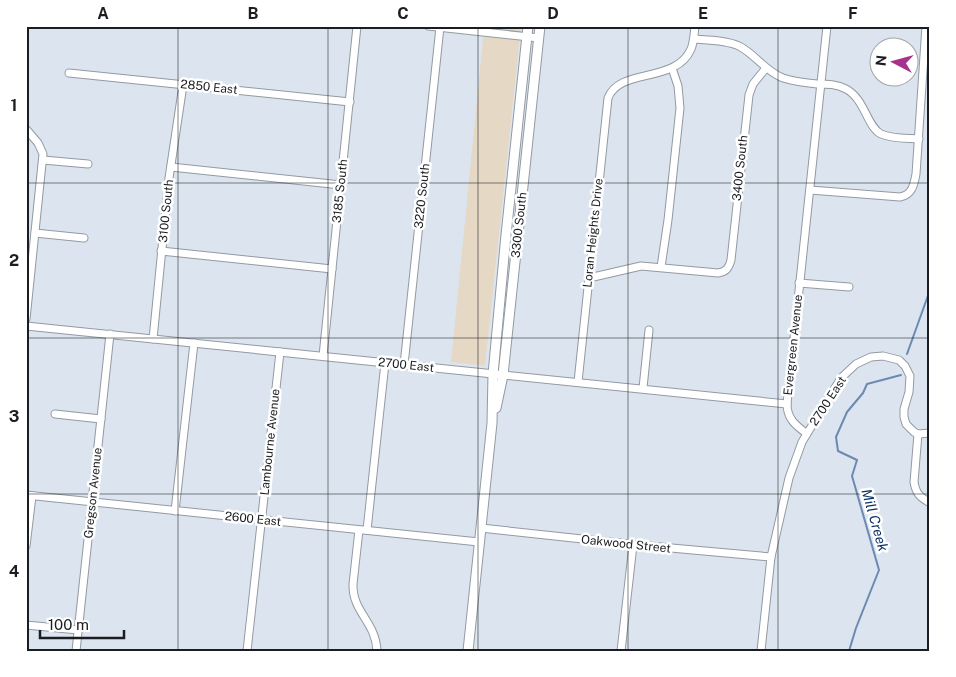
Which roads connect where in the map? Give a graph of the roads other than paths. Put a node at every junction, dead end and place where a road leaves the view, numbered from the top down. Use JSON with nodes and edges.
{"nodes":[{"id":1,"x":357,"y":26,"type":"edge"},
{"id":2,"x":428,"y":26,"type":"edge"},
{"id":3,"x":528,"y":26,"type":"edge"},
{"id":4,"x":540,"y":26,"type":"edge"},
{"id":5,"x":695,"y":26,"type":"edge"},
{"id":6,"x":827,"y":26,"type":"edge"},
{"id":7,"x":926,"y":26,"type":"edge"},
{"id":8,"x":440,"y":27,"type":"edge"},
{"id":9,"x":527,"y":36,"type":"junction"},
{"id":10,"x":539,"y":38,"type":"junction"},
{"id":11,"x":694,"y":39,"type":"junction"},
{"id":12,"x":672,"y":68,"type":"junction"},
{"id":13,"x":766,"y":68,"type":"junction"},
{"id":14,"x":69,"y":73,"type":"dead end"},
{"id":15,"x":821,"y":84,"type":"junction"},
{"id":16,"x":183,"y":85,"type":"junction"},
{"id":17,"x":350,"y":102,"type":"junction"},
{"id":18,"x":26,"y":130,"type":"edge"},
{"id":19,"x":919,"y":139,"type":"junction"},
{"id":20,"x":43,"y":160,"type":"junction"},
{"id":21,"x":88,"y":164,"type":"dead end"},
{"id":22,"x":171,"y":167,"type":"junction"},
{"id":23,"x":341,"y":185,"type":"junction"},
{"id":24,"x":810,"y":190,"type":"junction"},
{"id":25,"x":35,"y":233,"type":"junction"},
{"id":26,"x":84,"y":238,"type":"dead end"},
{"id":27,"x":162,"y":251,"type":"junction"},
{"id":28,"x":661,"y":267,"type":"junction"},
{"id":29,"x":332,"y":269,"type":"junction"},
{"id":30,"x":589,"y":278,"type":"junction"},
{"id":31,"x":799,"y":283,"type":"junction"},
{"id":32,"x":849,"y":288,"type":"dead end"},
{"id":33,"x":26,"y":319,"type":"edge"},
{"id":34,"x":26,"y":326,"type":"edge"},
{"id":35,"x":650,"y":330,"type":"dead end"},
{"id":36,"x":110,"y":334,"type":"junction"},
{"id":37,"x":153,"y":339,"type":"junction"},
{"id":38,"x":194,"y":343,"type":"junction"},
{"id":39,"x":280,"y":352,"type":"junction"},
{"id":40,"x":323,"y":356,"type":"junction"},
{"id":41,"x":385,"y":363,"type":"junction"},
{"id":42,"x":404,"y":364,"type":"junction"},
{"id":43,"x":493,"y":374,"type":"junction"},
{"id":44,"x":503,"y":375,"type":"junction"},
{"id":45,"x":578,"y":382,"type":"junction"},
{"id":46,"x":643,"y":388,"type":"junction"},
{"id":47,"x":787,"y":404,"type":"junction"},
{"id":48,"x":54,"y":414,"type":"dead end"},
{"id":49,"x":101,"y":419,"type":"junction"},
{"id":50,"x":492,"y":423,"type":"junction"},
{"id":51,"x":930,"y":433,"type":"edge"},
{"id":52,"x":806,"y":434,"type":"junction"},
{"id":53,"x":918,"y":434,"type":"junction"},
{"id":54,"x":29,"y":496,"type":"edge"},
{"id":55,"x":92,"y":502,"type":"junction"},
{"id":56,"x":930,"y":503,"type":"edge"},
{"id":57,"x":176,"y":511,"type":"junction"},
{"id":58,"x":262,"y":520,"type":"junction"},
{"id":59,"x":481,"y":528,"type":"junction"},
{"id":60,"x":363,"y":530,"type":"junction"},
{"id":61,"x":479,"y":542,"type":"junction"},
{"id":62,"x":633,"y":544,"type":"junction"},
{"id":63,"x":26,"y":546,"type":"edge"},
{"id":64,"x":771,"y":557,"type":"junction"},
{"id":65,"x":26,"y":625,"type":"edge"},
{"id":66,"x":78,"y":630,"type":"junction"},
{"id":67,"x":76,"y":651,"type":"edge"},
{"id":68,"x":247,"y":651,"type":"edge"},
{"id":69,"x":377,"y":651,"type":"edge"},
{"id":70,"x":468,"y":651,"type":"edge"},
{"id":71,"x":622,"y":651,"type":"edge"},
{"id":72,"x":761,"y":651,"type":"edge"}],
"edges":[{"from":1,"to":17,"type":"street","name":"3185 South"},
{"from":2,"to":8,"type":"street"},
{"from":3,"to":9,"type":"main road","name":"3300 South"},
{"from":4,"to":10,"type":"main road","name":"3300 South"},
{"from":5,"to":11,"type":"street"},
{"from":6,"to":15,"type":"street","name":"Evergreen Avenue"},
{"from":7,"to":19,"type":"street"},
{"from":8,"to":9,"type":"street"},
{"from":8,"to":42,"type":"street","name":"3220 South"},
{"from":9,"to":10,"type":"street"},
{"from":9,"to":43,"type":"main road","name":"3300 South"},
{"from":10,"to":44,"type":"main road","name":"3300 South"},
{"from":11,"to":12,"type":"street"},
{"from":11,"to":13,"type":"street"},
{"from":12,"to":28,"type":"street"},
{"from":12,"to":30,"type":"street","name":"Loran Heights Drive"},
{"from":13,"to":15,"type":"street"},
{"from":13,"to":28,"type":"street","name":"3400 South"},
{"from":14,"to":16,"type":"street","name":"2850 East"},
{"from":15,"to":19,"type":"street"},
{"from":15,"to":24,"type":"street","name":"Evergreen Avenue"},
{"from":16,"to":17,"type":"street","name":"2850 East"},
{"from":16,"to":22,"type":"street","name":"3100 South"},
{"from":17,"to":23,"type":"street","name":"3185 South"},
{"from":18,"to":20,"type":"street"},
{"from":19,"to":24,"type":"street"},
{"from":20,"to":21,"type":"street"},
{"from":20,"to":25,"type":"street"},
{"from":22,"to":23,"type":"street"},
{"from":22,"to":27,"type":"street","name":"3100 South"},
{"from":23,"to":29,"type":"street","name":"3185 South"},
{"from":24,"to":31,"type":"street","name":"Evergreen Avenue"},
{"from":25,"to":26,"type":"street"},
{"from":25,"to":33,"type":"street"},
{"from":27,"to":29,"type":"street"},
{"from":27,"to":37,"type":"street","name":"3100 South"},
{"from":28,"to":30,"type":"street"},
{"from":29,"to":40,"type":"street","name":"3185 South"},
{"from":30,"to":45,"type":"street","name":"Loran Heights Drive"},
{"from":31,"to":32,"type":"street"},
{"from":31,"to":47,"type":"street","name":"Evergreen Avenue"},
{"from":34,"to":36,"type":"street","name":"2700 East"},
{"from":35,"to":46,"type":"street"},
{"from":36,"to":37,"type":"street","name":"2700 East"},
{"from":36,"to":49,"type":"street","name":"Gregson Avenue"},
{"from":37,"to":38,"type":"street","name":"2700 East"},
{"from":38,"to":39,"type":"street","name":"2700 East"},
{"from":38,"to":57,"type":"street"},
{"from":39,"to":40,"type":"street","name":"2700 East"},
{"from":39,"to":58,"type":"street","name":"Lambourne Avenue"},
{"from":40,"to":41,"type":"street","name":"2700 East"},
{"from":41,"to":42,"type":"street","name":"2700 East"},
{"from":41,"to":60,"type":"street"},
{"from":42,"to":43,"type":"street","name":"2700 East"},
{"from":43,"to":44,"type":"street","name":"2700 East"},
{"from":43,"to":50,"type":"main road","name":"3300 South"},
{"from":44,"to":45,"type":"street","name":"2700 East"},
{"from":44,"to":50,"type":"main road","name":"3300 South"},
{"from":45,"to":46,"type":"street","name":"2700 East"},
{"from":46,"to":47,"type":"street","name":"2700 East"},
{"from":47,"to":52,"type":"street","name":"Evergreen Avenue"},
{"from":48,"to":49,"type":"street"},
{"from":49,"to":55,"type":"street","name":"Gregson Avenue"},
{"from":50,"to":59,"type":"main road","name":"3300 South"},
{"from":51,"to":53,"type":"street"},
{"from":52,"to":53,"type":"street","name":"2700 East"},
{"from":52,"to":64,"type":"street"},
{"from":53,"to":56,"type":"street"},
{"from":54,"to":55,"type":"street","name":"2600 East"},
{"from":54,"to":63,"type":"street"},
{"from":55,"to":57,"type":"street","name":"2600 East"},
{"from":55,"to":66,"type":"street","name":"Gregson Avenue"},
{"from":57,"to":58,"type":"street","name":"2600 East"},
{"from":58,"to":60,"type":"street","name":"2600 East"},
{"from":58,"to":68,"type":"street","name":"Lambourne Avenue"},
{"from":59,"to":61,"type":"main road","name":"3300 South"},
{"from":59,"to":62,"type":"street","name":"Oakwood Street"},
{"from":60,"to":61,"type":"street","name":"2600 East"},
{"from":60,"to":69,"type":"street"},
{"from":61,"to":70,"type":"main road","name":"3300 South"},
{"from":62,"to":64,"type":"street","name":"Oakwood Street"},
{"from":62,"to":71,"type":"street"},
{"from":64,"to":72,"type":"street"},
{"from":65,"to":66,"type":"street"},
{"from":66,"to":67,"type":"street","name":"Gregson Avenue"}]}
